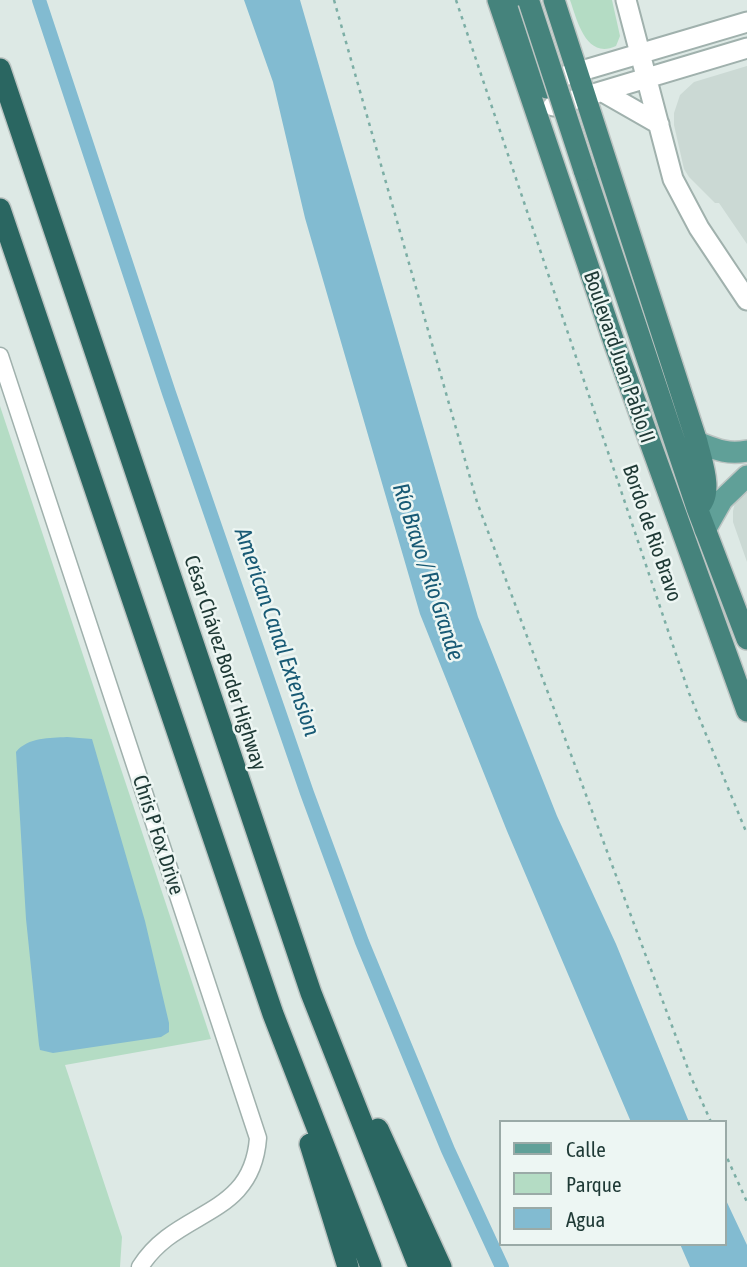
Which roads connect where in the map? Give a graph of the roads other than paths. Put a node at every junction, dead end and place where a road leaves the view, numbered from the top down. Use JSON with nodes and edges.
{"nodes":[{"id":1,"x":498,"y":0,"type":"edge"},
{"id":2,"x":515,"y":0,"type":"edge"},
{"id":3,"x":528,"y":0,"type":"edge"},
{"id":4,"x":554,"y":0,"type":"edge"},
{"id":5,"x":626,"y":0,"type":"edge"},
{"id":6,"x":747,"y":22,"type":"edge"},
{"id":7,"x":563,"y":24,"type":"junction"},
{"id":8,"x":528,"y":35,"type":"junction"},
{"id":9,"x":747,"y":48,"type":"edge"},
{"id":10,"x":639,"y":54,"type":"junction"},
{"id":11,"x":0,"y":69,"type":"edge"},
{"id":12,"x":578,"y":71,"type":"junction"},
{"id":13,"x":646,"y":79,"type":"junction"},
{"id":14,"x":544,"y":82,"type":"junction"},
{"id":15,"x":595,"y":95,"type":"junction"},
{"id":16,"x":553,"y":106,"type":"junction"},
{"id":17,"x":659,"y":124,"type":"junction"},
{"id":18,"x":603,"y":149,"type":"junction"},
{"id":19,"x":570,"y":159,"type":"junction"},
{"id":20,"x":0,"y":209,"type":"edge"},
{"id":21,"x":747,"y":299,"type":"edge"},
{"id":22,"x":615,"y":345,"type":"junction"},
{"id":23,"x":0,"y":356,"type":"edge"},
{"id":24,"x":697,"y":442,"type":"junction"},
{"id":25,"x":747,"y":451,"type":"edge"},
{"id":26,"x":747,"y":476,"type":"edge"},
{"id":27,"x":697,"y":508,"type":"junction"},
{"id":28,"x":705,"y":530,"type":"junction"},
{"id":29,"x":747,"y":639,"type":"edge"},
{"id":30,"x":747,"y":711,"type":"edge"},
{"id":31,"x":311,"y":993,"type":"junction"},
{"id":32,"x":273,"y":1014,"type":"junction"},
{"id":33,"x":140,"y":1267,"type":"edge"},
{"id":34,"x":348,"y":1267,"type":"edge"},
{"id":35,"x":371,"y":1267,"type":"edge"},
{"id":36,"x":419,"y":1267,"type":"edge"},
{"id":37,"x":441,"y":1267,"type":"edge"}],
"edges":[{"from":1,"to":22,"type":"highway","name":"Boulevard Juan Pablo II"},
{"from":2,"to":8,"type":"highway"},
{"from":3,"to":27,"type":"highway","name":"Boulevard Juan Pablo II","bridge":true},
{"from":4,"to":7,"type":"highway"},
{"from":5,"to":10,"type":"street"},
{"from":6,"to":10,"type":"street"},
{"from":7,"to":8,"type":"highway"},
{"from":7,"to":12,"type":"highway"},
{"from":8,"to":14,"type":"highway"},
{"from":9,"to":13,"type":"street"},
{"from":10,"to":12,"type":"street"},
{"from":10,"to":13,"type":"street"},
{"from":11,"to":31,"type":"highway","name":"César Chávez Border Highway"},
{"from":12,"to":14,"type":"street"},
{"from":12,"to":15,"type":"highway"},
{"from":13,"to":15,"type":"street"},
{"from":13,"to":17,"type":"street"},
{"from":14,"to":16,"type":"highway"},
{"from":15,"to":16,"type":"street"},
{"from":15,"to":17,"type":"street"},
{"from":15,"to":18,"type":"highway"},
{"from":16,"to":19,"type":"highway"},
{"from":17,"to":21,"type":"street"},
{"from":18,"to":19,"type":"highway"},
{"from":18,"to":24,"type":"highway"},
{"from":19,"to":22,"type":"highway"},
{"from":20,"to":32,"type":"highway"},
{"from":22,"to":30,"type":"highway","name":"Boulevard Juan Pablo II"},
{"from":23,"to":33,"type":"street","name":"Chris P Fox Drive"},
{"from":24,"to":25,"type":"main road"},
{"from":24,"to":27,"type":"highway"},
{"from":26,"to":28,"type":"main road"},
{"from":27,"to":28,"type":"highway","name":"Boulevard Juan Pablo II"},
{"from":28,"to":29,"type":"highway","name":"Boulevard Juan Pablo II"},
{"from":31,"to":36,"type":"highway","name":"César Chávez Border Highway"},
{"from":31,"to":37,"type":"highway"},
{"from":32,"to":34,"type":"highway"},
{"from":32,"to":35,"type":"highway"}]}
